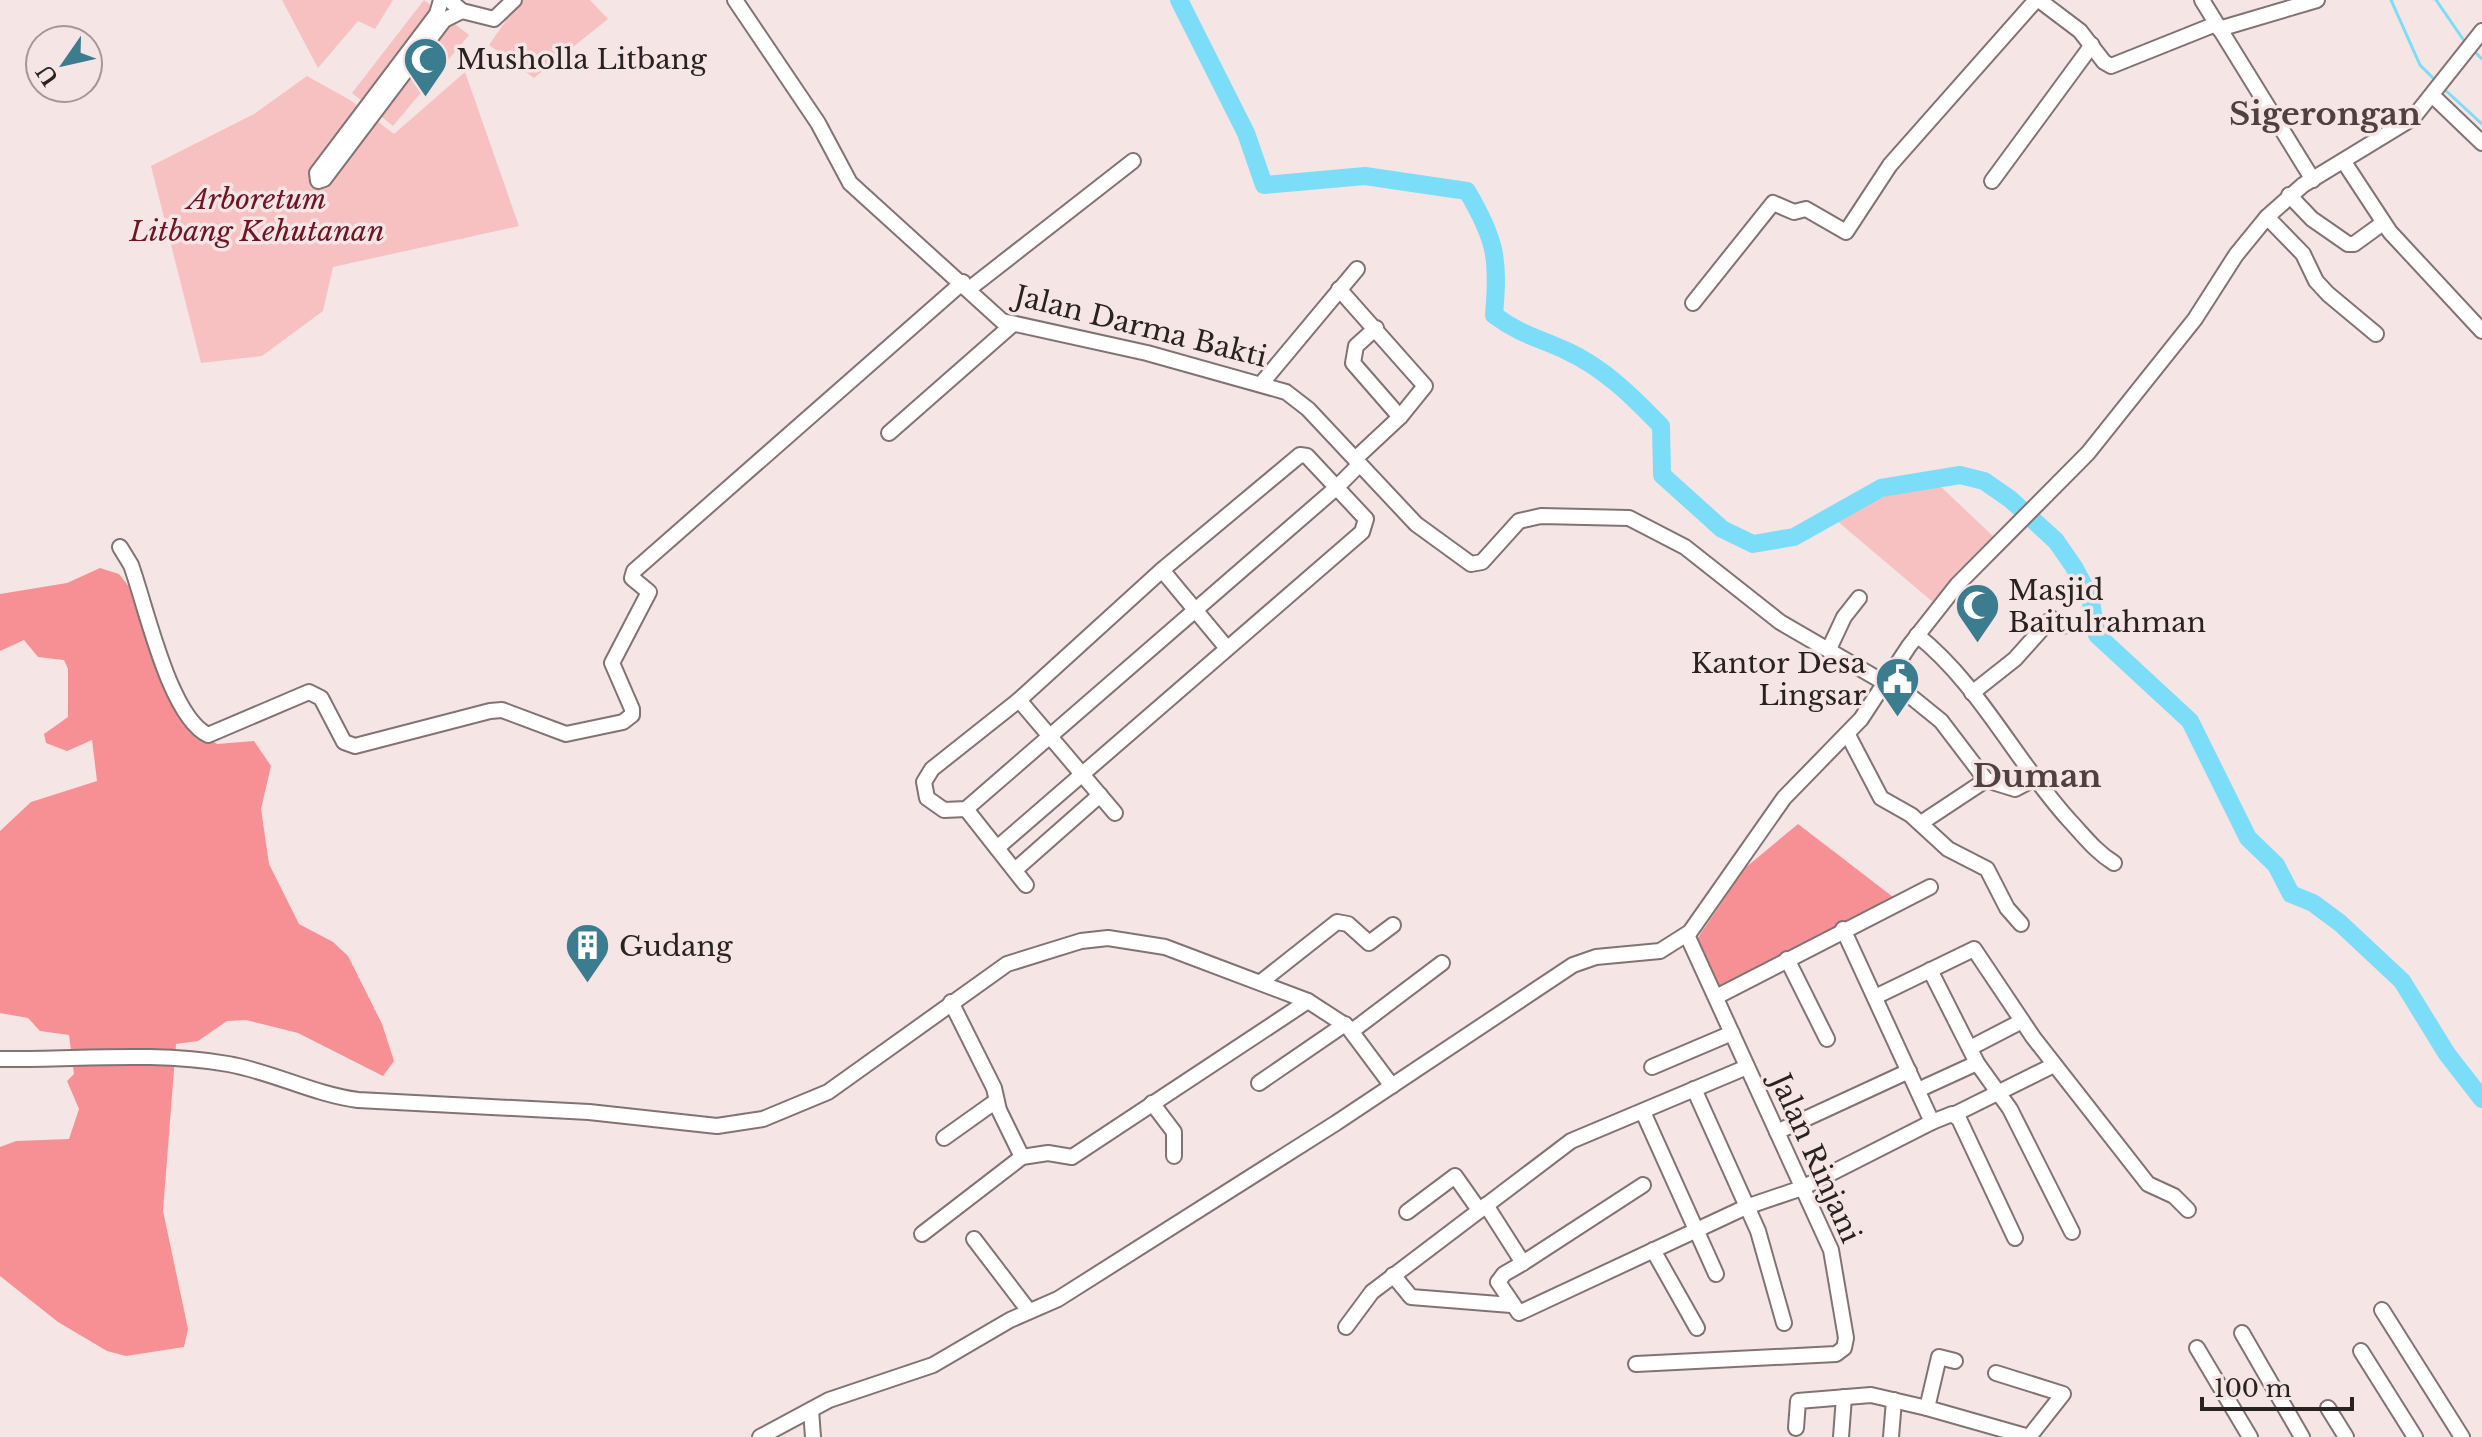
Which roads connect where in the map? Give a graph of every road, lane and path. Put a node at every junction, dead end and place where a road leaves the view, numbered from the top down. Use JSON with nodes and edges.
{"nodes":[{"id":1,"x":449,"y":0,"type":"edge"},
{"id":2,"x":514,"y":0,"type":"edge"},
{"id":3,"x":735,"y":0,"type":"edge"},
{"id":4,"x":2038,"y":0,"type":"edge"},
{"id":5,"x":2202,"y":0,"type":"edge"},
{"id":6,"x":2317,"y":0,"type":"edge"},
{"id":7,"x":441,"y":11,"type":"edge"},
{"id":8,"x":462,"y":11,"type":"junction"},
{"id":9,"x":2218,"y":27,"type":"junction"},
{"id":10,"x":2482,"y":31,"type":"edge"},
{"id":11,"x":2092,"y":45,"type":"junction"},
{"id":12,"x":2437,"y":88,"type":"junction"},
{"id":13,"x":369,"y":112,"type":"junction"},
{"id":14,"x":2482,"y":143,"type":"edge"},
{"id":15,"x":1133,"y":161,"type":"dead end"},
{"id":16,"x":2344,"y":162,"type":"junction"},
{"id":17,"x":2313,"y":180,"type":"junction"},
{"id":18,"x":1992,"y":181,"type":"dead end"},
{"id":19,"x":2289,"y":195,"type":"junction"},
{"id":20,"x":2267,"y":217,"type":"junction"},
{"id":21,"x":2383,"y":223,"type":"junction"},
{"id":22,"x":1357,"y":269,"type":"dead end"},
{"id":23,"x":966,"y":286,"type":"junction"},
{"id":24,"x":1339,"y":289,"type":"junction"},
{"id":25,"x":1693,"y":303,"type":"dead end"},
{"id":26,"x":1012,"y":325,"type":"junction"},
{"id":27,"x":1376,"y":328,"type":"junction"},
{"id":28,"x":2482,"y":331,"type":"edge"},
{"id":29,"x":2376,"y":334,"type":"dead end"},
{"id":30,"x":1261,"y":384,"type":"junction"},
{"id":31,"x":1400,"y":417,"type":"junction"},
{"id":32,"x":889,"y":433,"type":"dead end"},
{"id":33,"x":1357,"y":462,"type":"junction"},
{"id":34,"x":1336,"y":488,"type":"junction"},
{"id":35,"x":120,"y":547,"type":"dead end"},
{"id":36,"x":1162,"y":570,"type":"junction"},
{"id":37,"x":1859,"y":598,"type":"dead end"},
{"id":38,"x":1194,"y":611,"type":"junction"},
{"id":39,"x":2063,"y":626,"type":"dead end"},
{"id":40,"x":1917,"y":635,"type":"junction"},
{"id":41,"x":1226,"y":647,"type":"junction"},
{"id":42,"x":1829,"y":649,"type":"junction"},
{"id":43,"x":1887,"y":681,"type":"junction"},
{"id":44,"x":1972,"y":693,"type":"junction"},
{"id":45,"x":1019,"y":700,"type":"junction"},
{"id":46,"x":1848,"y":735,"type":"junction"},
{"id":47,"x":1051,"y":737,"type":"junction"},
{"id":48,"x":1081,"y":774,"type":"junction"},
{"id":49,"x":2034,"y":779,"type":"junction"},
{"id":50,"x":1986,"y":780,"type":"junction"},
{"id":51,"x":1100,"y":795,"type":"junction"},
{"id":52,"x":966,"y":809,"type":"junction"},
{"id":53,"x":1115,"y":813,"type":"dead end"},
{"id":54,"x":1921,"y":823,"type":"junction"},
{"id":55,"x":997,"y":848,"type":"junction"},
{"id":56,"x":2114,"y":863,"type":"dead end"},
{"id":57,"x":1015,"y":870,"type":"junction"},
{"id":58,"x":1026,"y":885,"type":"dead end"},
{"id":59,"x":1930,"y":887,"type":"dead end"},
{"id":60,"x":2021,"y":924,"type":"dead end"},
{"id":61,"x":1393,"y":925,"type":"dead end"},
{"id":62,"x":1843,"y":929,"type":"junction"},
{"id":63,"x":1687,"y":935,"type":"junction"},
{"id":64,"x":1787,"y":959,"type":"junction"},
{"id":65,"x":1442,"y":963,"type":"dead end"},
{"id":66,"x":1930,"y":970,"type":"junction"},
{"id":67,"x":1261,"y":982,"type":"junction"},
{"id":68,"x":1716,"y":997,"type":"junction"},
{"id":69,"x":1875,"y":997,"type":"junction"},
{"id":70,"x":1308,"y":1001,"type":"junction"},
{"id":71,"x":951,"y":1002,"type":"junction"},
{"id":72,"x":2022,"y":1021,"type":"junction"},
{"id":73,"x":1348,"y":1027,"type":"junction"},
{"id":74,"x":1732,"y":1033,"type":"junction"},
{"id":75,"x":1827,"y":1039,"type":"dead end"},
{"id":76,"x":1970,"y":1048,"type":"junction"},
{"id":77,"x":0,"y":1059,"type":"edge"},
{"id":78,"x":1977,"y":1063,"type":"junction"},
{"id":79,"x":2054,"y":1065,"type":"junction"},
{"id":80,"x":1652,"y":1067,"type":"dead end"},
{"id":81,"x":1747,"y":1067,"type":"junction"},
{"id":82,"x":1909,"y":1071,"type":"junction"},
{"id":83,"x":1259,"y":1083,"type":"dead end"},
{"id":84,"x":1392,"y":1086,"type":"junction"},
{"id":85,"x":1694,"y":1089,"type":"junction"},
{"id":86,"x":1918,"y":1090,"type":"junction"},
{"id":87,"x":2001,"y":1093,"type":"junction"},
{"id":88,"x":996,"y":1101,"type":"junction"},
{"id":89,"x":1152,"y":1103,"type":"junction"},
{"id":90,"x":1643,"y":1112,"type":"junction"},
{"id":91,"x":1955,"y":1114,"type":"junction"},
{"id":92,"x":1932,"y":1122,"type":"junction"},
{"id":93,"x":1777,"y":1132,"type":"junction"},
{"id":94,"x":944,"y":1138,"type":"dead end"},
{"id":95,"x":1174,"y":1156,"type":"dead end"},
{"id":96,"x":1022,"y":1157,"type":"junction"},
{"id":97,"x":1643,"y":1185,"type":"dead end"},
{"id":98,"x":1802,"y":1188,"type":"junction"},
{"id":99,"x":1483,"y":1207,"type":"junction"},
{"id":100,"x":1746,"y":1207,"type":"junction"},
{"id":101,"x":2188,"y":1210,"type":"dead end"},
{"id":102,"x":1407,"y":1212,"type":"dead end"},
{"id":103,"x":1696,"y":1229,"type":"junction"},
{"id":104,"x":2072,"y":1232,"type":"dead end"},
{"id":105,"x":922,"y":1234,"type":"dead end"},
{"id":106,"x":2015,"y":1238,"type":"dead end"},
{"id":107,"x":974,"y":1239,"type":"dead end"},
{"id":108,"x":1653,"y":1250,"type":"junction"},
{"id":109,"x":1523,"y":1263,"type":"junction"},
{"id":110,"x":1716,"y":1274,"type":"dead end"},
{"id":111,"x":1393,"y":1275,"type":"junction"},
{"id":112,"x":1511,"y":1305,"type":"junction"},
{"id":113,"x":2382,"y":1310,"type":"dead end"},
{"id":114,"x":1029,"y":1311,"type":"junction"},
{"id":115,"x":1784,"y":1323,"type":"dead end"},
{"id":116,"x":1346,"y":1327,"type":"dead end"},
{"id":117,"x":1697,"y":1328,"type":"dead end"},
{"id":118,"x":2242,"y":1333,"type":"dead end"},
{"id":119,"x":2197,"y":1348,"type":"dead end"},
{"id":120,"x":2361,"y":1351,"type":"dead end"},
{"id":121,"x":1955,"y":1361,"type":"dead end"},
{"id":122,"x":1636,"y":1364,"type":"dead end"},
{"id":123,"x":1996,"y":1373,"type":"dead end"},
{"id":124,"x":1844,"y":1397,"type":"junction"},
{"id":125,"x":1894,"y":1400,"type":"junction"},
{"id":126,"x":1927,"y":1408,"type":"junction"},
{"id":127,"x":2328,"y":1408,"type":"dead end"},
{"id":128,"x":811,"y":1414,"type":"junction"},
{"id":129,"x":1796,"y":1428,"type":"dead end"},
{"id":130,"x":760,"y":1437,"type":"edge"},
{"id":131,"x":813,"y":1437,"type":"edge"},
{"id":132,"x":1841,"y":1437,"type":"edge"},
{"id":133,"x":1891,"y":1437,"type":"edge"},
{"id":134,"x":2250,"y":1437,"type":"edge"},
{"id":135,"x":2302,"y":1437,"type":"edge"},
{"id":136,"x":2346,"y":1437,"type":"edge"},
{"id":137,"x":2415,"y":1437,"type":"edge"},
{"id":138,"x":2462,"y":1437,"type":"edge"}],
"edges":[{"from":1,"to":8,"type":"street"},
{"from":2,"to":8,"type":"street"},
{"from":3,"to":23,"type":"street","name":"Jalan Darma Bakti"},
{"from":4,"to":11,"type":"street"},
{"from":4,"to":25,"type":"street"},
{"from":5,"to":9,"type":"street"},
{"from":6,"to":9,"type":"street"},
{"from":7,"to":8,"type":"street"},
{"from":7,"to":13,"type":"street"},
{"from":9,"to":11,"type":"street"},
{"from":9,"to":17,"type":"street"},
{"from":10,"to":12,"type":"street"},
{"from":11,"to":18,"type":"street"},
{"from":12,"to":14,"type":"street"},
{"from":12,"to":16,"type":"street"},
{"from":13,"to":13,"type":"street"},
{"from":15,"to":23,"type":"street"},
{"from":16,"to":17,"type":"street"},
{"from":16,"to":21,"type":"street"},
{"from":17,"to":19,"type":"street"},
{"from":19,"to":20,"type":"street"},
{"from":19,"to":21,"type":"street"},
{"from":20,"to":29,"type":"street"},
{"from":20,"to":40,"type":"street"},
{"from":21,"to":28,"type":"street"},
{"from":22,"to":24,"type":"street"},
{"from":23,"to":26,"type":"street","name":"Jalan Darma Bakti"},
{"from":23,"to":35,"type":"street"},
{"from":24,"to":27,"type":"street"},
{"from":24,"to":30,"type":"street"},
{"from":26,"to":30,"type":"street","name":"Jalan Darma Bakti"},
{"from":26,"to":32,"type":"street"},
{"from":27,"to":31,"type":"street"},
{"from":27,"to":31,"type":"street"},
{"from":30,"to":33,"type":"street","name":"Jalan Darma Bakti"},
{"from":31,"to":33,"type":"street"},
{"from":33,"to":34,"type":"street"},
{"from":33,"to":42,"type":"street","name":"Jalan Darma Bakti"},
{"from":34,"to":36,"type":"street"},
{"from":34,"to":38,"type":"street"},
{"from":34,"to":41,"type":"street"},
{"from":36,"to":38,"type":"street"},
{"from":36,"to":45,"type":"street"},
{"from":37,"to":42,"type":"street"},
{"from":38,"to":41,"type":"street"},
{"from":38,"to":47,"type":"street"},
{"from":39,"to":44,"type":"street"},
{"from":40,"to":43,"type":"street"},
{"from":40,"to":44,"type":"street"},
{"from":41,"to":48,"type":"street"},
{"from":42,"to":43,"type":"street","name":"Jalan Darma Bakti"},
{"from":43,"to":46,"type":"street"},
{"from":43,"to":50,"type":"street","name":"Jalan Darma Bakti"},
{"from":44,"to":49,"type":"street"},
{"from":45,"to":47,"type":"street"},
{"from":45,"to":52,"type":"street"},
{"from":46,"to":54,"type":"street"},
{"from":46,"to":63,"type":"street"},
{"from":47,"to":48,"type":"street"},
{"from":47,"to":52,"type":"street"},
{"from":48,"to":51,"type":"street"},
{"from":48,"to":55,"type":"street"},
{"from":49,"to":50,"type":"street"},
{"from":49,"to":56,"type":"street"},
{"from":50,"to":54,"type":"street"},
{"from":51,"to":53,"type":"street"},
{"from":51,"to":57,"type":"street"},
{"from":52,"to":55,"type":"street"},
{"from":54,"to":60,"type":"street"},
{"from":55,"to":57,"type":"street"},
{"from":57,"to":58,"type":"street"},
{"from":59,"to":62,"type":"street"},
{"from":61,"to":67,"type":"street"},
{"from":62,"to":64,"type":"street"},
{"from":62,"to":69,"type":"street"},
{"from":63,"to":68,"type":"street","name":"Jalan Rinjani"},
{"from":63,"to":84,"type":"street"},
{"from":64,"to":68,"type":"street"},
{"from":64,"to":75,"type":"street"},
{"from":65,"to":73,"type":"street"},
{"from":66,"to":69,"type":"street"},
{"from":66,"to":72,"type":"street"},
{"from":66,"to":76,"type":"street"},
{"from":67,"to":70,"type":"street"},
{"from":67,"to":71,"type":"street"},
{"from":68,"to":74,"type":"street","name":"Jalan Rinjani"},
{"from":69,"to":82,"type":"street"},
{"from":70,"to":73,"type":"street"},
{"from":70,"to":89,"type":"street"},
{"from":71,"to":77,"type":"street"},
{"from":71,"to":88,"type":"street"},
{"from":72,"to":76,"type":"street"},
{"from":72,"to":79,"type":"street"},
{"from":73,"to":83,"type":"street"},
{"from":73,"to":84,"type":"street"},
{"from":74,"to":80,"type":"street"},
{"from":74,"to":81,"type":"street","name":"Jalan Rinjani"},
{"from":76,"to":78,"type":"street"},
{"from":78,"to":86,"type":"street"},
{"from":78,"to":87,"type":"street"},
{"from":79,"to":87,"type":"street"},
{"from":79,"to":101,"type":"street"},
{"from":81,"to":85,"type":"street"},
{"from":81,"to":93,"type":"street","name":"Jalan Rinjani"},
{"from":82,"to":86,"type":"street"},
{"from":82,"to":93,"type":"street"},
{"from":84,"to":114,"type":"street"},
{"from":85,"to":90,"type":"street"},
{"from":85,"to":100,"type":"street"},
{"from":86,"to":92,"type":"street"},
{"from":87,"to":91,"type":"street"},
{"from":87,"to":104,"type":"street"},
{"from":88,"to":94,"type":"street"},
{"from":88,"to":96,"type":"street"},
{"from":89,"to":95,"type":"street"},
{"from":89,"to":96,"type":"street"},
{"from":90,"to":99,"type":"street"},
{"from":90,"to":103,"type":"street"},
{"from":91,"to":92,"type":"street"},
{"from":91,"to":106,"type":"street"},
{"from":92,"to":98,"type":"street"},
{"from":93,"to":98,"type":"street","name":"Jalan Rinjani"},
{"from":96,"to":105,"type":"street"},
{"from":97,"to":109,"type":"street"},
{"from":98,"to":100,"type":"street"},
{"from":98,"to":122,"type":"street","name":"Jalan Rinjani"},
{"from":99,"to":102,"type":"street"},
{"from":99,"to":109,"type":"street"},
{"from":99,"to":111,"type":"street"},
{"from":100,"to":103,"type":"street"},
{"from":100,"to":115,"type":"street"},
{"from":103,"to":108,"type":"street"},
{"from":103,"to":110,"type":"street"},
{"from":107,"to":114,"type":"street"},
{"from":108,"to":112,"type":"street"},
{"from":108,"to":117,"type":"street"},
{"from":109,"to":112,"type":"street"},
{"from":111,"to":112,"type":"street"},
{"from":111,"to":116,"type":"street"},
{"from":113,"to":138,"type":"street"},
{"from":114,"to":128,"type":"street"},
{"from":118,"to":135,"type":"street"},
{"from":119,"to":134,"type":"street"},
{"from":120,"to":137,"type":"street"},
{"from":121,"to":126,"type":"street"},
{"from":123,"to":126,"type":"street"},
{"from":124,"to":125,"type":"street"},
{"from":124,"to":129,"type":"street"},
{"from":124,"to":132,"type":"street"},
{"from":125,"to":126,"type":"street"},
{"from":125,"to":133,"type":"street"},
{"from":127,"to":136,"type":"street"},
{"from":128,"to":130,"type":"street"},
{"from":128,"to":131,"type":"street"}]}
